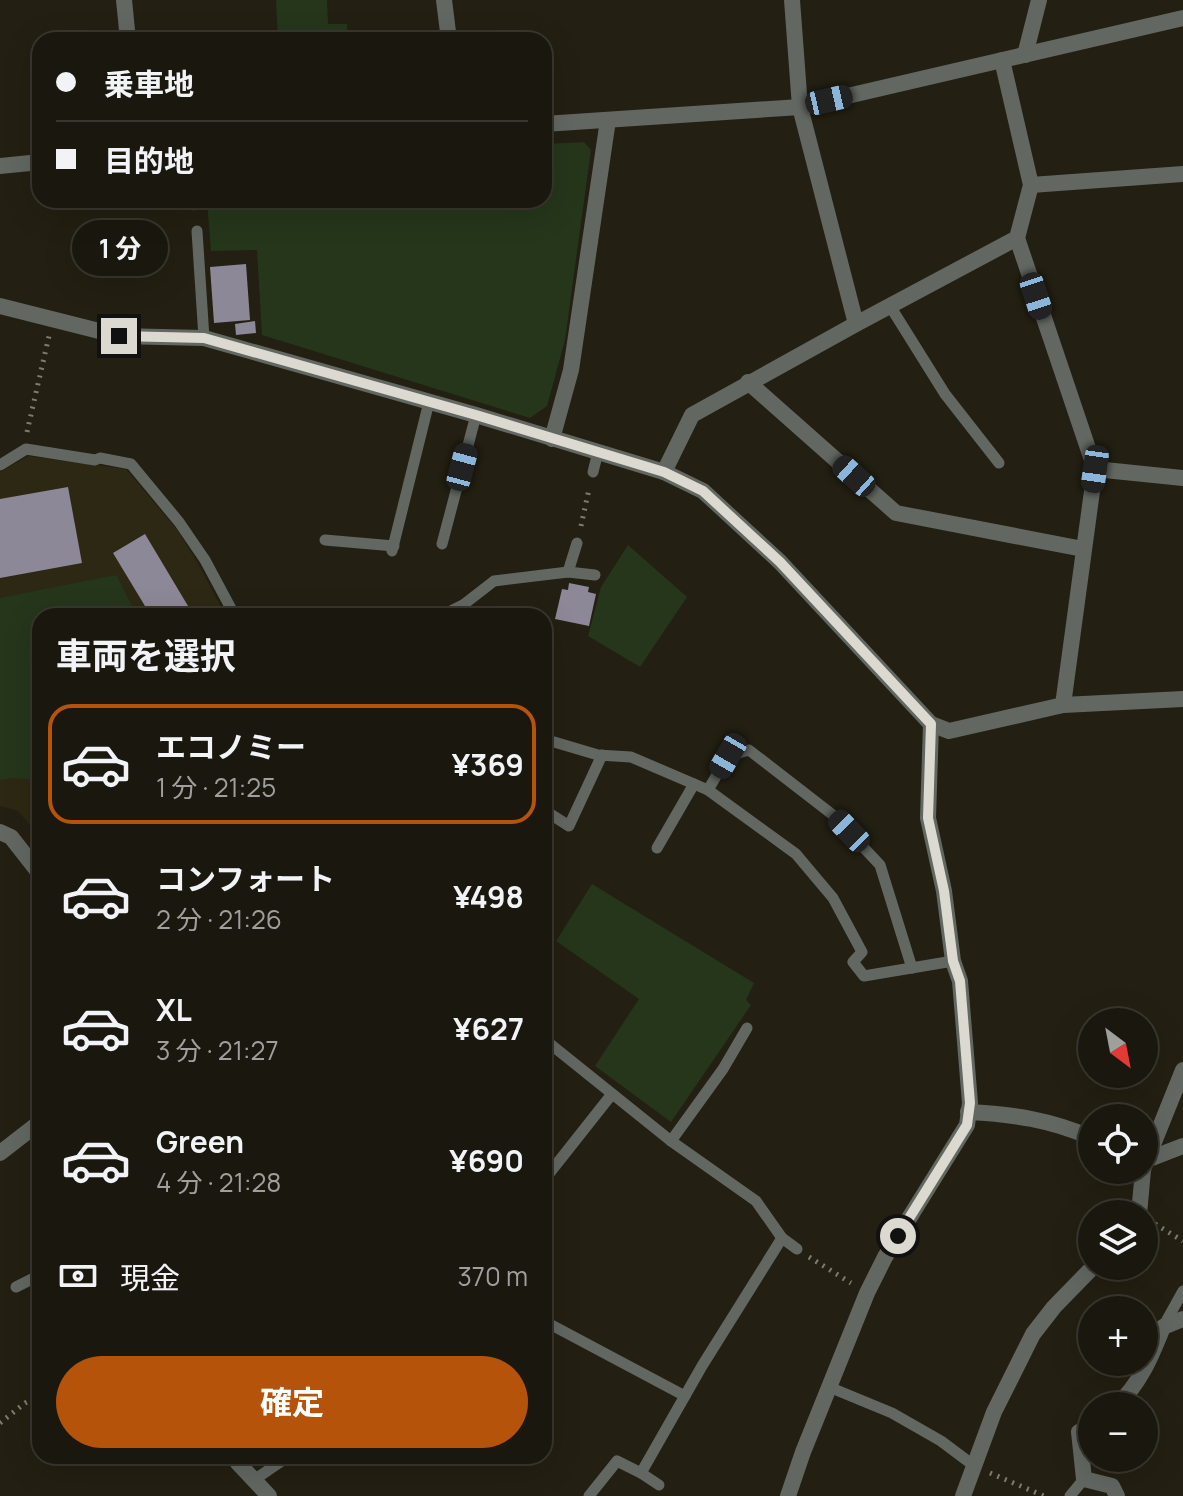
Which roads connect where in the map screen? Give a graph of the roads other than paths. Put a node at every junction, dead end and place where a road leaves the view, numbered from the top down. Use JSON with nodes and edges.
{"nodes":[{"id":1,"x":124,"y":0,"type":"edge"},
{"id":2,"x":444,"y":0,"type":"edge"},
{"id":3,"x":792,"y":0,"type":"edge"},
{"id":4,"x":1039,"y":0,"type":"edge"},
{"id":5,"x":1183,"y":18,"type":"edge"},
{"id":6,"x":127,"y":32,"type":"edge"},
{"id":7,"x":448,"y":32,"type":"edge"},
{"id":8,"x":1025,"y":55,"type":"junction"},
{"id":9,"x":1002,"y":60,"type":"junction"},
{"id":10,"x":800,"y":107,"type":"junction"},
{"id":11,"x":608,"y":120,"type":"junction"},
{"id":12,"x":552,"y":124,"type":"edge"},
{"id":13,"x":32,"y":163,"type":"edge"},
{"id":14,"x":0,"y":166,"type":"edge"},
{"id":15,"x":1183,"y":174,"type":"edge"},
{"id":16,"x":1031,"y":185,"type":"junction"},
{"id":17,"x":197,"y":231,"type":"dead end"},
{"id":18,"x":1017,"y":238,"type":"junction"},
{"id":19,"x":0,"y":306,"type":"edge"},
{"id":20,"x":890,"y":306,"type":"junction"},
{"id":21,"x":856,"y":324,"type":"junction"},
{"id":22,"x":204,"y":338,"type":"junction"},
{"id":23,"x":748,"y":382,"type":"junction"},
{"id":24,"x":429,"y":402,"type":"junction"},
{"id":25,"x":476,"y":415,"type":"junction"},
{"id":26,"x":552,"y":439,"type":"junction"},
{"id":27,"x":598,"y":452,"type":"junction"},
{"id":28,"x":999,"y":463,"type":"dead end"},
{"id":29,"x":0,"y":465,"type":"edge"},
{"id":30,"x":1095,"y":469,"type":"junction"},
{"id":31,"x":593,"y":472,"type":"road end"},
{"id":32,"x":664,"y":472,"type":"junction"},
{"id":33,"x":1183,"y":478,"type":"edge"},
{"id":34,"x":325,"y":540,"type":"dead end"},
{"id":35,"x":577,"y":543,"type":"road end"},
{"id":36,"x":442,"y":544,"type":"dead end"},
{"id":37,"x":1083,"y":549,"type":"junction"},
{"id":38,"x":568,"y":572,"type":"junction"},
{"id":39,"x":595,"y":575,"type":"dead end"},
{"id":40,"x":231,"y":608,"type":"edge"},
{"id":41,"x":457,"y":608,"type":"edge"},
{"id":42,"x":1183,"y":699,"type":"edge"},
{"id":43,"x":1063,"y":705,"type":"junction"},
{"id":44,"x":931,"y":724,"type":"junction"},
{"id":45,"x":552,"y":741,"type":"edge"},
{"id":46,"x":602,"y":755,"type":"junction"},
{"id":47,"x":694,"y":784,"type":"junction"},
{"id":48,"x":708,"y":790,"type":"junction"},
{"id":49,"x":552,"y":815,"type":"edge"},
{"id":50,"x":0,"y":832,"type":"edge"},
{"id":51,"x":657,"y":848,"type":"dead end"},
{"id":52,"x":32,"y":864,"type":"edge"},
{"id":53,"x":953,"y":961,"type":"junction"},
{"id":54,"x":912,"y":968,"type":"junction"},
{"id":55,"x":747,"y":1028,"type":"dead end"},
{"id":56,"x":552,"y":1045,"type":"edge"},
{"id":57,"x":1183,"y":1070,"type":"edge"},
{"id":58,"x":612,"y":1094,"type":"junction"},
{"id":59,"x":968,"y":1112,"type":"junction"},
{"id":60,"x":32,"y":1128,"type":"edge"},
{"id":61,"x":1158,"y":1131,"type":"edge"},
{"id":62,"x":1078,"y":1132,"type":"edge"},
{"id":63,"x":671,"y":1141,"type":"junction"},
{"id":64,"x":1183,"y":1146,"type":"edge"},
{"id":65,"x":0,"y":1153,"type":"edge"},
{"id":66,"x":1158,"y":1158,"type":"edge"},
{"id":67,"x":552,"y":1170,"type":"edge"},
{"id":68,"x":782,"y":1238,"type":"junction"},
{"id":69,"x":797,"y":1249,"type":"road end"},
{"id":70,"x":32,"y":1279,"type":"edge"},
{"id":71,"x":1080,"y":1280,"type":"edge"},
{"id":72,"x":16,"y":1287,"type":"dead end"},
{"id":73,"x":1183,"y":1291,"type":"edge"},
{"id":74,"x":1183,"y":1319,"type":"edge"},
{"id":75,"x":552,"y":1325,"type":"edge"},
{"id":76,"x":1163,"y":1327,"type":"junction"},
{"id":77,"x":829,"y":1387,"type":"junction"},
{"id":78,"x":1129,"y":1392,"type":"edge"},
{"id":79,"x":685,"y":1396,"type":"junction"},
{"id":80,"x":239,"y":1464,"type":"edge"},
{"id":81,"x":277,"y":1464,"type":"edge"},
{"id":82,"x":973,"y":1465,"type":"junction"},
{"id":83,"x":1083,"y":1472,"type":"edge"},
{"id":84,"x":641,"y":1473,"type":"junction"},
{"id":85,"x":1084,"y":1479,"type":"junction"},
{"id":86,"x":254,"y":1480,"type":"junction"},
{"id":87,"x":659,"y":1485,"type":"dead end"},
{"id":88,"x":269,"y":1496,"type":"edge"},
{"id":89,"x":589,"y":1496,"type":"edge"},
{"id":90,"x":788,"y":1496,"type":"edge"},
{"id":91,"x":963,"y":1496,"type":"edge"},
{"id":92,"x":1070,"y":1496,"type":"edge"},
{"id":93,"x":1117,"y":1496,"type":"edge"}],
"edges":[{"from":1,"to":6,"type":"street"},
{"from":2,"to":7,"type":"street"},
{"from":3,"to":10,"type":"street"},
{"from":4,"to":8,"type":"street"},
{"from":5,"to":8,"type":"street"},
{"from":8,"to":9,"type":"street"},
{"from":9,"to":10,"type":"street"},
{"from":9,"to":16,"type":"street"},
{"from":10,"to":11,"type":"street"},
{"from":10,"to":21,"type":"street"},
{"from":11,"to":12,"type":"street"},
{"from":11,"to":26,"type":"street"},
{"from":13,"to":14,"type":"street"},
{"from":15,"to":16,"type":"street"},
{"from":16,"to":18,"type":"street"},
{"from":17,"to":22,"type":"lane"},
{"from":18,"to":20,"type":"street"},
{"from":18,"to":30,"type":"street"},
{"from":19,"to":22,"type":"street"},
{"from":20,"to":21,"type":"street"},
{"from":20,"to":28,"type":"lane"},
{"from":21,"to":23,"type":"street"},
{"from":22,"to":24,"type":"street"},
{"from":23,"to":32,"type":"street"},
{"from":23,"to":37,"type":"street"},
{"from":24,"to":25,"type":"street"},
{"from":24,"to":34,"type":"lane"},
{"from":25,"to":26,"type":"street"},
{"from":25,"to":36,"type":"lane"},
{"from":26,"to":27,"type":"street"},
{"from":27,"to":31,"type":"lane"},
{"from":27,"to":32,"type":"street"},
{"from":29,"to":40,"type":"lane"},
{"from":30,"to":33,"type":"street"},
{"from":30,"to":37,"type":"street"},
{"from":32,"to":44,"type":"street"},
{"from":35,"to":38,"type":"lane"},
{"from":37,"to":43,"type":"street"},
{"from":38,"to":39,"type":"lane"},
{"from":38,"to":41,"type":"lane"},
{"from":42,"to":43,"type":"street"},
{"from":43,"to":44,"type":"street"},
{"from":44,"to":53,"type":"street"},
{"from":45,"to":46,"type":"lane"},
{"from":46,"to":47,"type":"lane"},
{"from":46,"to":49,"type":"lane"},
{"from":47,"to":48,"type":"lane"},
{"from":47,"to":51,"type":"lane"},
{"from":48,"to":54,"type":"lane"},
{"from":48,"to":54,"type":"lane"},
{"from":50,"to":52,"type":"street"},
{"from":53,"to":54,"type":"lane"},
{"from":53,"to":59,"type":"street"},
{"from":55,"to":63,"type":"lane"},
{"from":56,"to":58,"type":"lane"},
{"from":57,"to":61,"type":"street"},
{"from":58,"to":63,"type":"lane"},
{"from":58,"to":67,"type":"lane"},
{"from":59,"to":62,"type":"street"},
{"from":59,"to":77,"type":"street"},
{"from":60,"to":65,"type":"street"},
{"from":63,"to":68,"type":"lane"},
{"from":64,"to":66,"type":"street"},
{"from":68,"to":69,"type":"lane"},
{"from":68,"to":79,"type":"lane"},
{"from":70,"to":72,"type":"lane"},
{"from":71,"to":82,"type":"street"},
{"from":73,"to":76,"type":"lane"},
{"from":74,"to":76,"type":"street"},
{"from":75,"to":79,"type":"lane"},
{"from":76,"to":78,"type":"street"},
{"from":77,"to":82,"type":"lane"},
{"from":77,"to":90,"type":"street"},
{"from":79,"to":84,"type":"lane"},
{"from":80,"to":86,"type":"street"},
{"from":81,"to":86,"type":"lane"},
{"from":82,"to":91,"type":"street"},
{"from":83,"to":85,"type":"street"},
{"from":84,"to":87,"type":"lane"},
{"from":84,"to":89,"type":"lane"},
{"from":85,"to":92,"type":"lane"},
{"from":85,"to":93,"type":"street"},
{"from":86,"to":88,"type":"street"}]}
